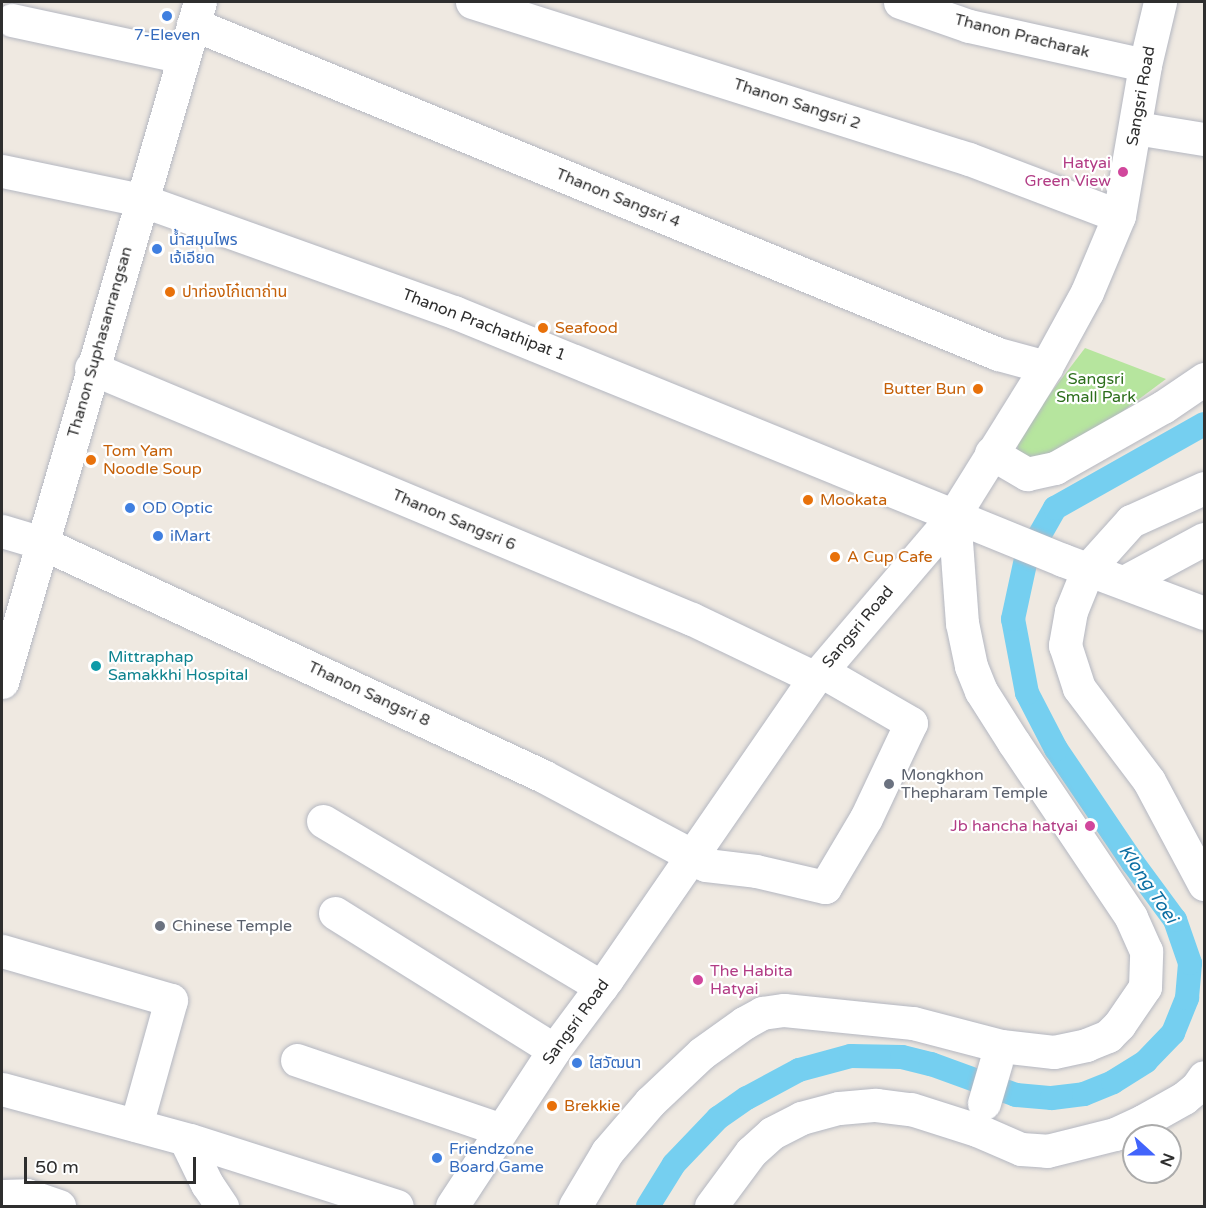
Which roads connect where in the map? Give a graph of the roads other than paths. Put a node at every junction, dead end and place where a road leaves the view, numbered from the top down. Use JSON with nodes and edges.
{"nodes":[{"id":1,"x":471,"y":2,"type":"edge"},
{"id":2,"x":900,"y":2,"type":"edge"},
{"id":3,"x":1160,"y":2,"type":"edge"},
{"id":4,"x":196,"y":13,"type":"edge"},
{"id":5,"x":974,"y":14,"type":"edge"},
{"id":6,"x":12,"y":20,"type":"dead end"},
{"id":7,"x":183,"y":57,"type":"junction"},
{"id":8,"x":1145,"y":65,"type":"junction"},
{"id":9,"x":1136,"y":128,"type":"junction"},
{"id":10,"x":1204,"y":139,"type":"edge"},
{"id":11,"x":2,"y":171,"type":"edge"},
{"id":12,"x":141,"y":200,"type":"junction"},
{"id":13,"x":1119,"y":216,"type":"junction"},
{"id":14,"x":1046,"y":367,"type":"junction"},
{"id":15,"x":91,"y":368,"type":"junction"},
{"id":16,"x":1204,"y":379,"type":"edge"},
{"id":17,"x":991,"y":453,"type":"junction"},
{"id":18,"x":1204,"y":488,"type":"edge"},
{"id":19,"x":954,"y":514,"type":"junction"},
{"id":20,"x":2,"y":531,"type":"edge"},
{"id":21,"x":1204,"y":539,"type":"edge"},
{"id":22,"x":42,"y":543,"type":"junction"},
{"id":23,"x":1075,"y":564,"type":"junction"},
{"id":24,"x":1125,"y":582,"type":"junction"},
{"id":25,"x":1204,"y":612,"type":"edge"},
{"id":26,"x":818,"y":674,"type":"junction"},
{"id":27,"x":2,"y":682,"type":"edge"},
{"id":28,"x":323,"y":821,"type":"dead end"},
{"id":29,"x":691,"y":857,"type":"junction"},
{"id":30,"x":1204,"y":884,"type":"edge"},
{"id":31,"x":335,"y":913,"type":"dead end"},
{"id":32,"x":2,"y":951,"type":"edge"},
{"id":33,"x":601,"y":987,"type":"junction"},
{"id":34,"x":554,"y":1050,"type":"junction"},
{"id":35,"x":297,"y":1060,"type":"dead end"},
{"id":36,"x":996,"y":1062,"type":"dead end"},
{"id":37,"x":1204,"y":1077,"type":"edge"},
{"id":38,"x":2,"y":1089,"type":"edge"},
{"id":39,"x":984,"y":1103,"type":"dead end"},
{"id":40,"x":136,"y":1125,"type":"junction"},
{"id":41,"x":501,"y":1130,"type":"junction"},
{"id":42,"x":186,"y":1141,"type":"junction"},
{"id":43,"x":2,"y":1196,"type":"edge"},
{"id":44,"x":59,"y":1206,"type":"edge"},
{"id":45,"x":222,"y":1206,"type":"edge"},
{"id":46,"x":397,"y":1206,"type":"edge"},
{"id":47,"x":452,"y":1206,"type":"edge"},
{"id":48,"x":575,"y":1206,"type":"edge"},
{"id":49,"x":711,"y":1206,"type":"edge"}],
"edges":[{"from":1,"to":13,"type":"street","name":"Thanon Sangsri 2"},
{"from":2,"to":5,"type":"street","name":"Thanon Pracharak"},
{"from":3,"to":8,"type":"street","name":"Sangsri Road"},
{"from":4,"to":7,"type":"street","name":"Thanon Suphasanrangsan"},
{"from":4,"to":14,"type":"street","name":"Thanon Sangsri 4"},
{"from":5,"to":8,"type":"street","name":"Thanon Pracharak"},
{"from":6,"to":7,"type":"street"},
{"from":7,"to":12,"type":"street","name":"Thanon Suphasanrangsan"},
{"from":8,"to":9,"type":"street","name":"Sangsri Road"},
{"from":9,"to":10,"type":"street"},
{"from":9,"to":13,"type":"street","name":"Sangsri Road"},
{"from":11,"to":12,"type":"street","name":"Thanon Prachathipat 1"},
{"from":12,"to":15,"type":"street","name":"Thanon Suphasanrangsan"},
{"from":12,"to":19,"type":"street","name":"Thanon Prachathipat 1"},
{"from":13,"to":14,"type":"street","name":"Sangsri Road"},
{"from":14,"to":17,"type":"street","name":"Sangsri Road"},
{"from":15,"to":22,"type":"street","name":"Thanon Suphasanrangsan"},
{"from":15,"to":26,"type":"street","name":"Thanon Sangsri 6"},
{"from":16,"to":17,"type":"street"},
{"from":17,"to":19,"type":"street","name":"Sangsri Road"},
{"from":18,"to":23,"type":"street"},
{"from":19,"to":23,"type":"street","name":"Thanon Prachathipat 1"},
{"from":19,"to":26,"type":"street","name":"Sangsri Road"},
{"from":19,"to":48,"type":"street"},
{"from":20,"to":22,"type":"street","name":"Thanon Sangsri 8"},
{"from":21,"to":24,"type":"street"},
{"from":22,"to":27,"type":"street","name":"Thanon Suphasanrangsan"},
{"from":22,"to":29,"type":"street","name":"Thanon Sangsri 8"},
{"from":23,"to":24,"type":"street","name":"Thanon Prachathipat 1"},
{"from":23,"to":30,"type":"street"},
{"from":24,"to":25,"type":"street","name":"Thanon Prachathipat 1"},
{"from":26,"to":29,"type":"street","name":"Sangsri Road"},
{"from":26,"to":29,"type":"street","name":"Thanon Sangsri 6"},
{"from":28,"to":33,"type":"street"},
{"from":29,"to":33,"type":"street","name":"Sangsri Road"},
{"from":31,"to":34,"type":"street"},
{"from":32,"to":40,"type":"street"},
{"from":33,"to":34,"type":"street","name":"Sangsri Road"},
{"from":34,"to":41,"type":"street","name":"Sangsri Road"},
{"from":35,"to":41,"type":"street"},
{"from":36,"to":39,"type":"street"},
{"from":37,"to":49,"type":"street"},
{"from":38,"to":40,"type":"street"},
{"from":40,"to":42,"type":"street"},
{"from":41,"to":47,"type":"street","name":"Sangsri Road"},
{"from":42,"to":45,"type":"street"},
{"from":42,"to":46,"type":"street"},
{"from":43,"to":44,"type":"street"}]}
